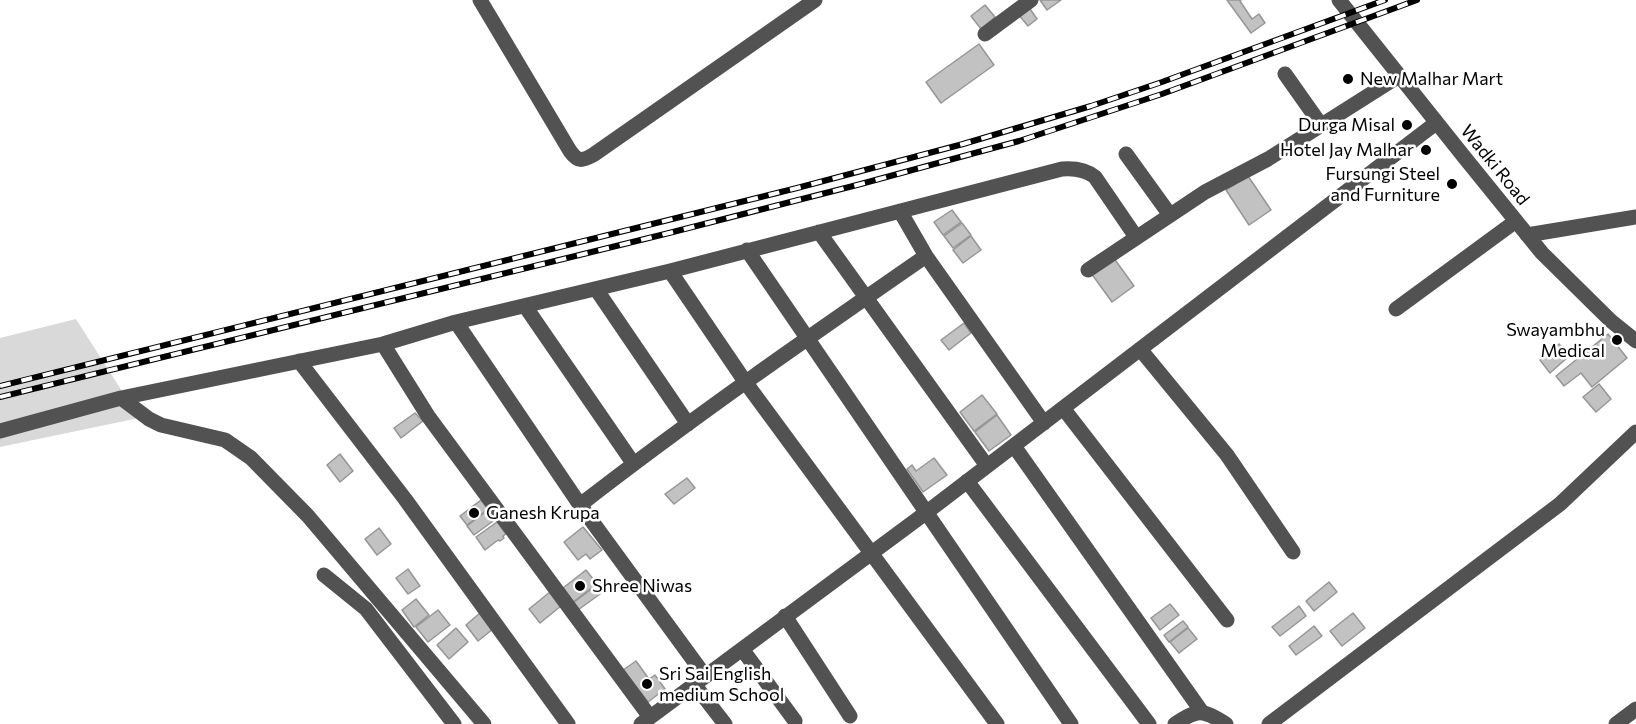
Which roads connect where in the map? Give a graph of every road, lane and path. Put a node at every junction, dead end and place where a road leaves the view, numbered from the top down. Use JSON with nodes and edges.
{"nodes":[{"id":1,"x":480,"y":0,"type":"edge"},
{"id":2,"x":815,"y":0,"type":"edge"},
{"id":3,"x":1031,"y":0,"type":"edge"},
{"id":4,"x":1339,"y":0,"type":"edge"},
{"id":5,"x":985,"y":33,"type":"dead end"},
{"id":6,"x":1285,"y":74,"type":"dead end"},
{"id":7,"x":1399,"y":76,"type":"junction"},
{"id":8,"x":1436,"y":123,"type":"junction"},
{"id":9,"x":1321,"y":125,"type":"junction"},
{"id":10,"x":1126,"y":154,"type":"dead end"},
{"id":11,"x":900,"y":211,"type":"junction"},
{"id":12,"x":1170,"y":215,"type":"junction"},
{"id":13,"x":1636,"y":217,"type":"edge"},
{"id":14,"x":1516,"y":221,"type":"junction"},
{"id":15,"x":819,"y":232,"type":"junction"},
{"id":16,"x":1527,"y":235,"type":"junction"},
{"id":17,"x":1136,"y":237,"type":"junction"},
{"id":18,"x":747,"y":250,"type":"junction"},
{"id":19,"x":926,"y":256,"type":"junction"},
{"id":20,"x":1088,"y":270,"type":"dead end"},
{"id":21,"x":670,"y":271,"type":"junction"},
{"id":22,"x":596,"y":289,"type":"junction"},
{"id":23,"x":866,"y":298,"type":"junction"},
{"id":24,"x":525,"y":306,"type":"junction"},
{"id":25,"x":1396,"y":309,"type":"dead end"},
{"id":26,"x":456,"y":322,"type":"junction"},
{"id":27,"x":807,"y":338,"type":"junction"},
{"id":28,"x":1636,"y":341,"type":"edge"},
{"id":29,"x":383,"y":344,"type":"junction"},
{"id":30,"x":1140,"y":349,"type":"junction"},
{"id":31,"x":299,"y":361,"type":"junction"},
{"id":32,"x":746,"y":383,"type":"junction"},
{"id":33,"x":121,"y":398,"type":"junction"},
{"id":34,"x":1063,"y":408,"type":"junction"},
{"id":35,"x":1044,"y":423,"type":"junction"},
{"id":36,"x":688,"y":424,"type":"junction"},
{"id":37,"x":0,"y":431,"type":"edge"},
{"id":38,"x":1636,"y":432,"type":"edge"},
{"id":39,"x":1014,"y":446,"type":"junction"},
{"id":40,"x":633,"y":463,"type":"junction"},
{"id":41,"x":987,"y":466,"type":"junction"},
{"id":42,"x":967,"y":481,"type":"junction"},
{"id":43,"x":580,"y":506,"type":"junction"},
{"id":44,"x":927,"y":512,"type":"junction"},
{"id":45,"x":871,"y":552,"type":"junction"},
{"id":46,"x":1293,"y":552,"type":"dead end"},
{"id":47,"x":324,"y":575,"type":"dead end"},
{"id":48,"x":785,"y":616,"type":"junction"},
{"id":49,"x":1227,"y":620,"type":"dead end"},
{"id":50,"x":742,"y":649,"type":"junction"},
{"id":51,"x":699,"y":680,"type":"junction"},
{"id":52,"x":1636,"y":709,"type":"edge"},
{"id":53,"x":1202,"y":712,"type":"junction"},
{"id":54,"x":850,"y":716,"type":"dead end"},
{"id":55,"x":645,"y":721,"type":"edge"},
{"id":56,"x":795,"y":721,"type":"dead end"},
{"id":57,"x":454,"y":724,"type":"edge"},
{"id":58,"x":484,"y":724,"type":"edge"},
{"id":59,"x":568,"y":724,"type":"edge"},
{"id":60,"x":725,"y":724,"type":"edge"},
{"id":61,"x":997,"y":724,"type":"edge"},
{"id":62,"x":1071,"y":724,"type":"edge"},
{"id":63,"x":1149,"y":724,"type":"edge"},
{"id":64,"x":1174,"y":724,"type":"edge"},
{"id":65,"x":1226,"y":724,"type":"edge"},
{"id":66,"x":1269,"y":724,"type":"edge"},
{"id":67,"x":1616,"y":724,"type":"edge"}],
"edges":[{"from":1,"to":2,"type":"street"},
{"from":3,"to":5,"type":"street"},
{"from":4,"to":7,"type":"street","name":"Wadki Road"},
{"from":6,"to":9,"type":"street"},
{"from":7,"to":8,"type":"street","name":"Wadki Road"},
{"from":7,"to":9,"type":"street"},
{"from":8,"to":14,"type":"street","name":"Wadki Road"},
{"from":8,"to":30,"type":"street"},
{"from":9,"to":12,"type":"street"},
{"from":10,"to":12,"type":"street"},
{"from":11,"to":15,"type":"street"},
{"from":11,"to":17,"type":"street"},
{"from":11,"to":19,"type":"street"},
{"from":12,"to":17,"type":"street"},
{"from":13,"to":16,"type":"street"},
{"from":14,"to":16,"type":"street","name":"Wadki Road"},
{"from":14,"to":25,"type":"street"},
{"from":15,"to":18,"type":"street"},
{"from":15,"to":23,"type":"street"},
{"from":16,"to":28,"type":"street","name":"Wadki Road"},
{"from":17,"to":20,"type":"street"},
{"from":18,"to":21,"type":"street"},
{"from":18,"to":27,"type":"street"},
{"from":19,"to":23,"type":"street"},
{"from":19,"to":35,"type":"street"},
{"from":21,"to":22,"type":"street"},
{"from":21,"to":32,"type":"street"},
{"from":22,"to":24,"type":"street"},
{"from":22,"to":36,"type":"street"},
{"from":23,"to":27,"type":"street"},
{"from":23,"to":41,"type":"street"},
{"from":24,"to":26,"type":"street"},
{"from":24,"to":40,"type":"street"},
{"from":26,"to":29,"type":"street"},
{"from":26,"to":43,"type":"street"},
{"from":27,"to":32,"type":"street"},
{"from":27,"to":44,"type":"street"},
{"from":29,"to":31,"type":"street"},
{"from":29,"to":55,"type":"street"},
{"from":30,"to":34,"type":"street"},
{"from":30,"to":46,"type":"street"},
{"from":31,"to":33,"type":"street"},
{"from":31,"to":59,"type":"street"},
{"from":32,"to":36,"type":"street"},
{"from":32,"to":45,"type":"street"},
{"from":33,"to":37,"type":"street"},
{"from":33,"to":58,"type":"street"},
{"from":34,"to":35,"type":"street"},
{"from":34,"to":49,"type":"street"},
{"from":35,"to":39,"type":"street"},
{"from":36,"to":40,"type":"street"},
{"from":38,"to":66,"type":"street"},
{"from":39,"to":41,"type":"street"},
{"from":39,"to":53,"type":"street"},
{"from":40,"to":43,"type":"street"},
{"from":41,"to":42,"type":"street"},
{"from":42,"to":44,"type":"street"},
{"from":42,"to":63,"type":"street"},
{"from":43,"to":51,"type":"street"},
{"from":44,"to":45,"type":"street"},
{"from":44,"to":62,"type":"street"},
{"from":45,"to":48,"type":"street"},
{"from":45,"to":61,"type":"street"},
{"from":47,"to":57,"type":"street"},
{"from":48,"to":50,"type":"street"},
{"from":48,"to":54,"type":"street"},
{"from":50,"to":51,"type":"street"},
{"from":50,"to":56,"type":"street"},
{"from":51,"to":55,"type":"street"},
{"from":51,"to":60,"type":"street"},
{"from":52,"to":67,"type":"street"},
{"from":53,"to":64,"type":"street"},
{"from":53,"to":65,"type":"street"}]}
